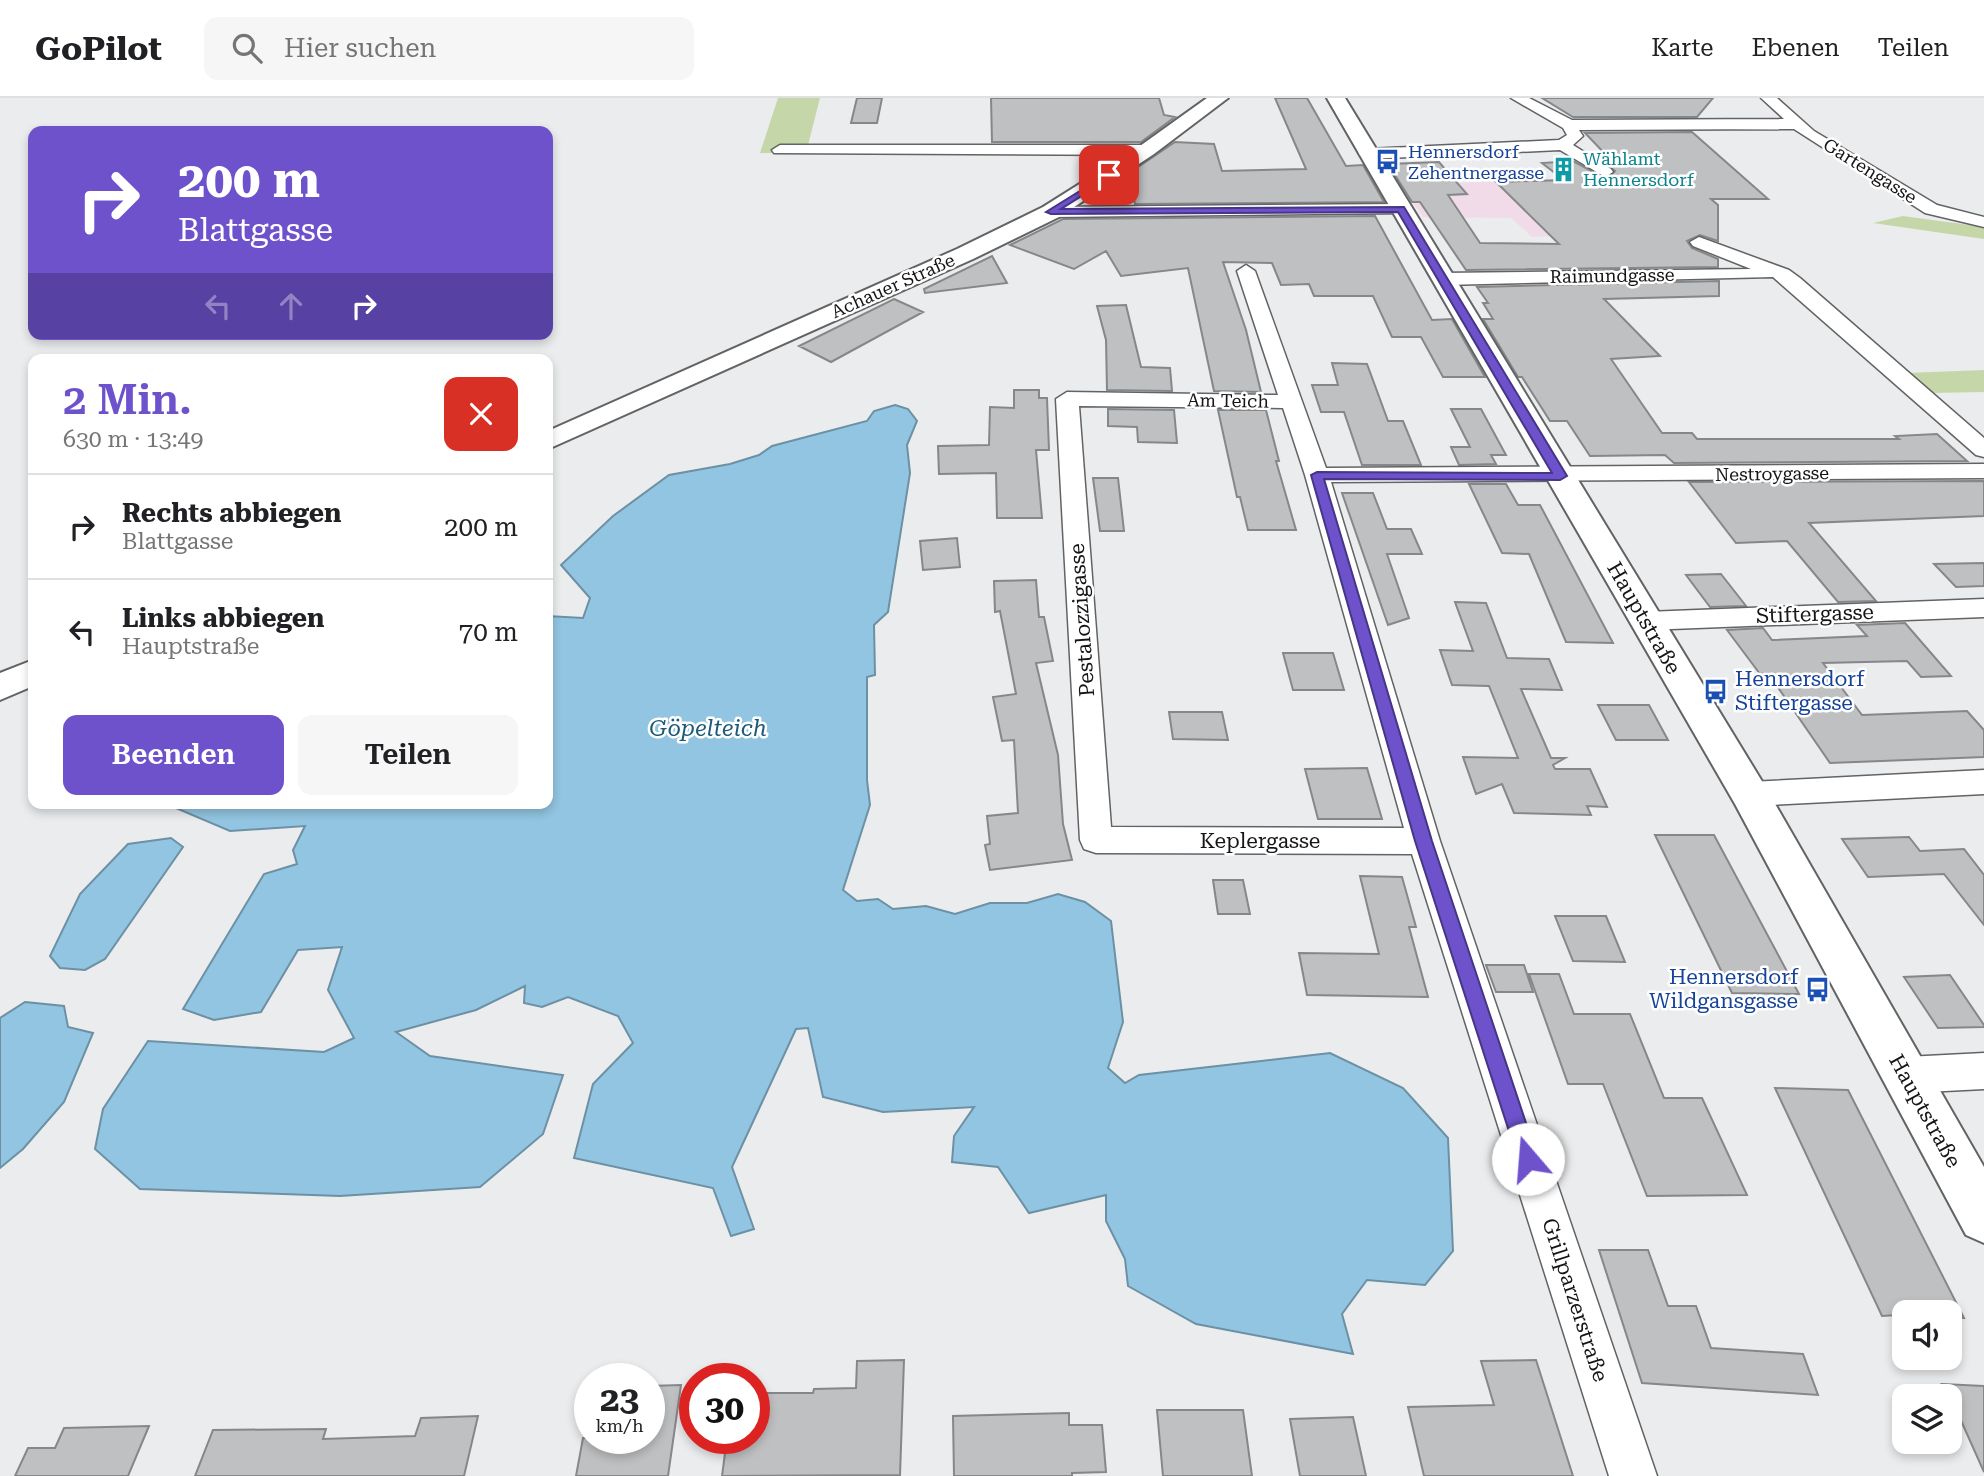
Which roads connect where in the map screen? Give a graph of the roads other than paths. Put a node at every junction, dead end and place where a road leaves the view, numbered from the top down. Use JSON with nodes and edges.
{"nodes":[{"id":1,"x":1219,"y":98,"type":"edge"},
{"id":2,"x":1336,"y":98,"type":"edge"},
{"id":3,"x":1518,"y":98,"type":"edge"},
{"id":4,"x":1768,"y":98,"type":"edge"},
{"id":5,"x":1796,"y":124,"type":"junction"},
{"id":6,"x":1569,"y":125,"type":"junction"},
{"id":7,"x":1563,"y":145,"type":"junction"},
{"id":8,"x":780,"y":150,"type":"dead end"},
{"id":9,"x":1147,"y":150,"type":"junction"},
{"id":10,"x":1367,"y":154,"type":"junction"},
{"id":11,"x":1605,"y":172,"type":"dead end"},
{"id":12,"x":1401,"y":209,"type":"junction"},
{"id":13,"x":1051,"y":212,"type":"junction"},
{"id":14,"x":1984,"y":222,"type":"edge"},
{"id":15,"x":1699,"y":242,"type":"dead end"},
{"id":16,"x":1246,"y":271,"type":"dead end"},
{"id":17,"x":1782,"y":274,"type":"junction"},
{"id":18,"x":1443,"y":279,"type":"junction"},
{"id":19,"x":1067,"y":399,"type":"joint"},
{"id":20,"x":1292,"y":402,"type":"junction"},
{"id":21,"x":553,"y":439,"type":"edge"},
{"id":22,"x":1984,"y":450,"type":"edge"},
{"id":23,"x":1984,"y":471,"type":"edge"},
{"id":24,"x":1317,"y":475,"type":"junction"},
{"id":25,"x":1560,"y":476,"type":"junction"},
{"id":26,"x":1984,"y":608,"type":"edge"},
{"id":27,"x":1646,"y":621,"type":"junction"},
{"id":28,"x":28,"y":674,"type":"edge"},
{"id":29,"x":0,"y":687,"type":"edge"},
{"id":30,"x":1984,"y":782,"type":"edge"},
{"id":31,"x":1749,"y":794,"type":"junction"},
{"id":32,"x":1096,"y":840,"type":"joint"},
{"id":33,"x":1424,"y":841,"type":"junction"},
{"id":34,"x":1984,"y":1071,"type":"edge"},
{"id":35,"x":1906,"y":1075,"type":"junction"},
{"id":36,"x":1984,"y":1217,"type":"edge"},
{"id":37,"x":1633,"y":1476,"type":"edge"}],
"edges":[{"from":1,"to":9,"type":"street","name":"Achauer Straße"},
{"from":2,"to":10,"type":"street","name":"Hauptstraße"},
{"from":3,"to":6,"type":"street"},
{"from":4,"to":5,"type":"street","name":"Gartengasse"},
{"from":5,"to":6,"type":"street"},
{"from":5,"to":14,"type":"street","name":"Gartengasse"},
{"from":6,"to":7,"type":"street"},
{"from":7,"to":10,"type":"street"},
{"from":7,"to":11,"type":"street"},
{"from":8,"to":9,"type":"street"},
{"from":9,"to":13,"type":"street","name":"Achauer Straße"},
{"from":10,"to":12,"type":"street","name":"Hauptstraße"},
{"from":12,"to":13,"type":"street"},
{"from":12,"to":18,"type":"street","name":"Hauptstraße"},
{"from":13,"to":21,"type":"street","name":"Achauer Straße"},
{"from":15,"to":17,"type":"street"},
{"from":16,"to":20,"type":"street","name":"Am Teich"},
{"from":17,"to":18,"type":"street","name":"Raimundgasse"},
{"from":17,"to":22,"type":"street"},
{"from":18,"to":25,"type":"street","name":"Hauptstraße"},
{"from":19,"to":20,"type":"street","name":"Am Teich"},
{"from":19,"to":32,"type":"street","name":"Pestalozzigasse"},
{"from":20,"to":24,"type":"street","name":"Grillparzerstraße"},
{"from":23,"to":25,"type":"street","name":"Nestroygasse"},
{"from":24,"to":25,"type":"street","name":"Nestroygasse"},
{"from":24,"to":33,"type":"street","name":"Grillparzerstraße"},
{"from":25,"to":27,"type":"street","name":"Hauptstraße"},
{"from":26,"to":27,"type":"street","name":"Stiftergasse"},
{"from":27,"to":31,"type":"street","name":"Hauptstraße"},
{"from":28,"to":29,"type":"street"},
{"from":30,"to":31,"type":"street"},
{"from":31,"to":35,"type":"street","name":"Hauptstraße"},
{"from":32,"to":33,"type":"street","name":"Keplergasse"},
{"from":33,"to":37,"type":"street","name":"Grillparzerstraße"},
{"from":34,"to":35,"type":"street"},
{"from":35,"to":36,"type":"street","name":"Hauptstraße"}]}
